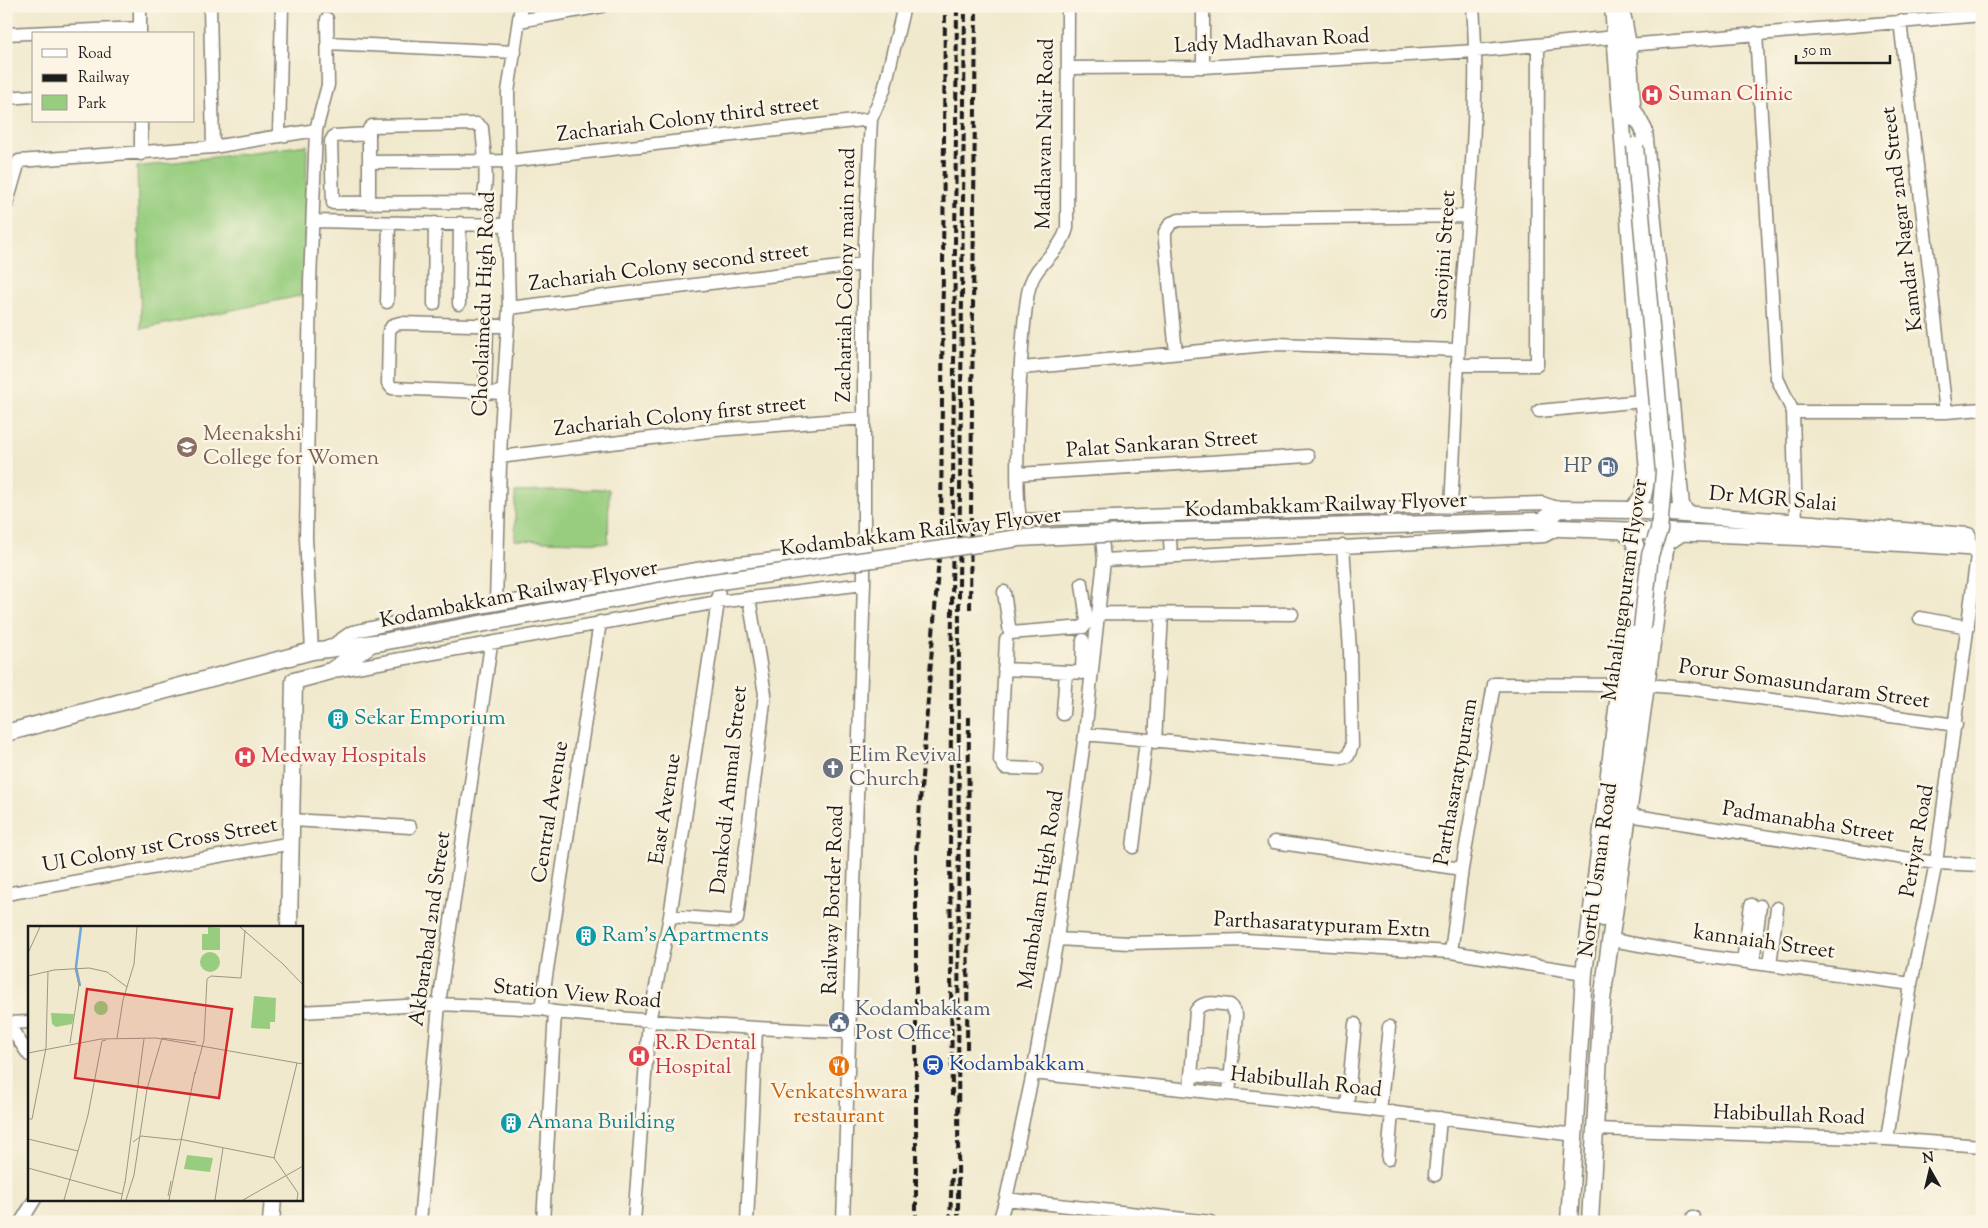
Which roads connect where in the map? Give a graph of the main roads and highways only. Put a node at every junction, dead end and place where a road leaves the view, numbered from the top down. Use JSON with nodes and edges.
{"nodes":[{"id":1,"x":1613,"y":6,"type":"edge"},
{"id":2,"x":1622,"y":6,"type":"edge"},
{"id":3,"x":1626,"y":6,"type":"edge"},
{"id":4,"x":1623,"y":39,"type":"junction"},
{"id":5,"x":1632,"y":108,"type":"junction"},
{"id":6,"x":1632,"y":510,"type":"junction"},
{"id":7,"x":1687,"y":514,"type":"junction"},
{"id":8,"x":1539,"y":521,"type":"junction"},
{"id":9,"x":1560,"y":528,"type":"joint"},
{"id":10,"x":1623,"y":531,"type":"junction"},
{"id":11,"x":1681,"y":533,"type":"junction"},
{"id":12,"x":1980,"y":544,"type":"edge"},
{"id":13,"x":1633,"y":580,"type":"junction"},
{"id":14,"x":1660,"y":583,"type":"junction"},
{"id":15,"x":376,"y":643,"type":"junction"},
{"id":16,"x":6,"y":733,"type":"edge"},
{"id":17,"x":289,"y":926,"type":"edge"},
{"id":18,"x":1602,"y":935,"type":"junction"},
{"id":19,"x":273,"y":1200,"type":"edge"},
{"id":20,"x":271,"y":1222,"type":"edge"},
{"id":21,"x":1569,"y":1222,"type":"edge"},
{"id":22,"x":1590,"y":1222,"type":"edge"}],
"edges":[{"from":1,"to":4,"type":"main road"},
{"from":2,"to":4,"type":"main road"},
{"from":3,"to":4,"type":"main road"},
{"from":4,"to":5,"type":"main road","name":"Mahalingapuram Flyover"},
{"from":4,"to":6,"type":"main road"},
{"from":5,"to":7,"type":"main road"},
{"from":5,"to":18,"type":"main road","name":"Mahalingapuram Flyover","bridge":true},
{"from":6,"to":7,"type":"main road","name":"Dr MGR Salai"},
{"from":6,"to":8,"type":"main road","name":"Dr MGR Salai"},
{"from":7,"to":12,"type":"main road","name":"Dr MGR Salai"},
{"from":8,"to":9,"type":"main road","name":"Kodambakkam Railway Flyover"},
{"from":8,"to":15,"type":"main road","name":"Kodambakkam Railway Flyover","bridge":true},
{"from":9,"to":10,"type":"main road","name":"Dr MGR Salai"},
{"from":10,"to":11,"type":"main road","name":"Dr MGR Salai"},
{"from":10,"to":13,"type":"main road","name":"North Usman Road"},
{"from":11,"to":12,"type":"main road","name":"Dr MGR Salai"},
{"from":11,"to":14,"type":"main road","name":"North Usman Road"},
{"from":13,"to":14,"type":"main road"},
{"from":13,"to":18,"type":"main road","name":"North Usman Road"},
{"from":14,"to":18,"type":"main road","name":"North Usman Road"},
{"from":15,"to":16,"type":"main road","name":"Kodambakkam Railway Flyover"},
{"from":15,"to":17,"type":"main road","name":"Kodambakkam Railway Flyover"},
{"from":18,"to":21,"type":"main road","name":"North Usman Road"},
{"from":18,"to":22,"type":"main road","name":"North Usman Road"},
{"from":19,"to":20,"type":"main road"}]}
